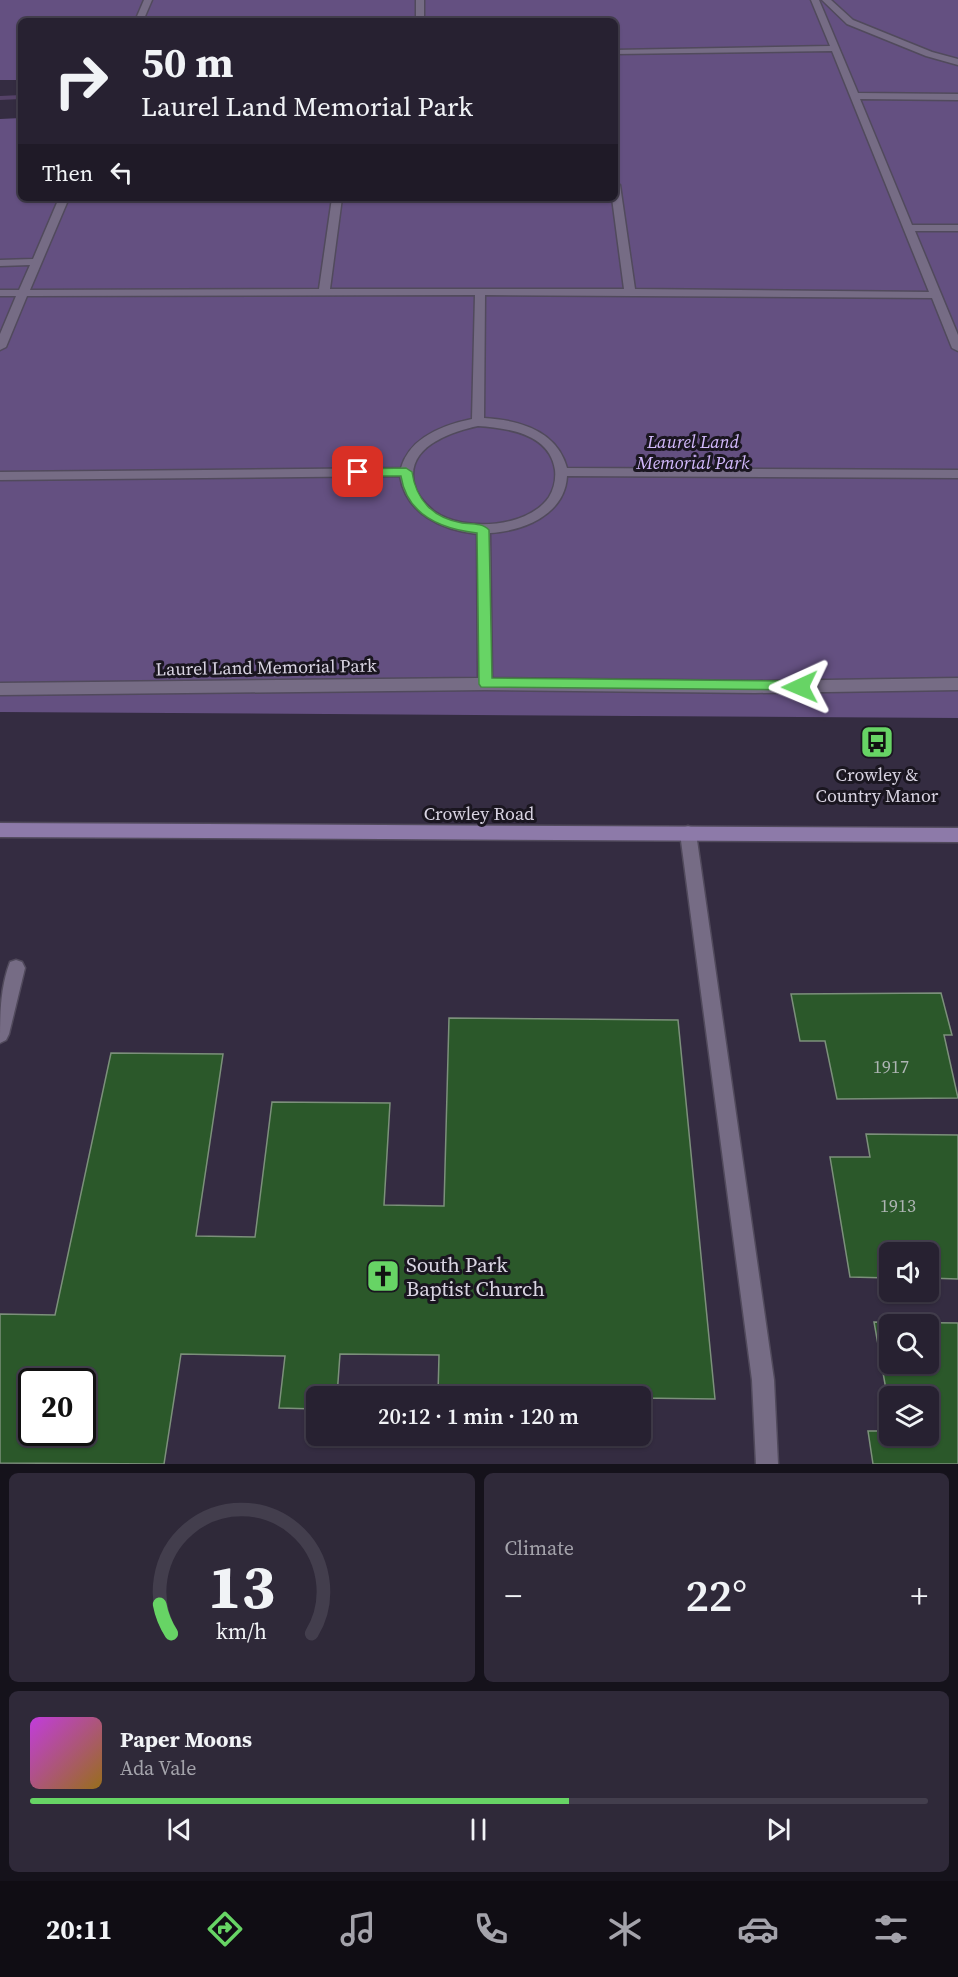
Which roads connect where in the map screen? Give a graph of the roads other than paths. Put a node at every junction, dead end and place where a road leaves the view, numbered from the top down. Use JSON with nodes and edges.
{"nodes":[{"id":1,"x":148,"y":0,"type":"edge"},
{"id":2,"x":420,"y":0,"type":"edge"},
{"id":3,"x":815,"y":0,"type":"edge"},
{"id":4,"x":826,"y":0,"type":"edge"},
{"id":5,"x":140,"y":18,"type":"edge"},
{"id":6,"x":420,"y":18,"type":"edge"},
{"id":7,"x":835,"y":48,"type":"junction"},
{"id":8,"x":618,"y":52,"type":"edge"},
{"id":9,"x":958,"y":62,"type":"edge"},
{"id":10,"x":854,"y":96,"type":"junction"},
{"id":11,"x":958,"y":98,"type":"edge"},
{"id":12,"x":63,"y":201,"type":"edge"},
{"id":13,"x":337,"y":201,"type":"edge"},
{"id":14,"x":617,"y":201,"type":"edge"},
{"id":15,"x":908,"y":228,"type":"junction"},
{"id":16,"x":958,"y":228,"type":"edge"},
{"id":17,"x":0,"y":262,"type":"edge"},
{"id":18,"x":36,"y":262,"type":"junction"},
{"id":19,"x":23,"y":292,"type":"junction"},
{"id":20,"x":324,"y":292,"type":"junction"},
{"id":21,"x":480,"y":292,"type":"junction"},
{"id":22,"x":630,"y":292,"type":"junction"},
{"id":23,"x":0,"y":293,"type":"edge"},
{"id":24,"x":936,"y":295,"type":"junction"},
{"id":25,"x":0,"y":347,"type":"edge"},
{"id":26,"x":958,"y":348,"type":"edge"},
{"id":27,"x":478,"y":422,"type":"junction"},
{"id":28,"x":406,"y":472,"type":"junction"},
{"id":29,"x":562,"y":472,"type":"junction"},
{"id":30,"x":958,"y":474,"type":"edge"},
{"id":31,"x":0,"y":476,"type":"edge"},
{"id":32,"x":483,"y":530,"type":"junction"},
{"id":33,"x":485,"y":684,"type":"junction"},
{"id":34,"x":958,"y":684,"type":"edge"},
{"id":35,"x":0,"y":689,"type":"edge"},
{"id":36,"x":0,"y":830,"type":"edge"},
{"id":37,"x":688,"y":834,"type":"junction"},
{"id":38,"x":958,"y":835,"type":"edge"},
{"id":39,"x":16,"y":968,"type":"dead end"},
{"id":40,"x":0,"y":1034,"type":"edge"},
{"id":41,"x":767,"y":1464,"type":"edge"}],
"edges":[{"from":1,"to":5,"type":"lane"},
{"from":2,"to":6,"type":"lane"},
{"from":3,"to":7,"type":"lane"},
{"from":4,"to":9,"type":"lane"},
{"from":7,"to":8,"type":"lane"},
{"from":7,"to":10,"type":"lane"},
{"from":10,"to":11,"type":"lane"},
{"from":10,"to":15,"type":"lane"},
{"from":12,"to":18,"type":"lane"},
{"from":13,"to":20,"type":"lane"},
{"from":14,"to":22,"type":"lane"},
{"from":15,"to":16,"type":"lane"},
{"from":15,"to":24,"type":"lane"},
{"from":17,"to":18,"type":"lane"},
{"from":18,"to":19,"type":"lane"},
{"from":19,"to":20,"type":"lane"},
{"from":19,"to":23,"type":"lane"},
{"from":19,"to":25,"type":"lane"},
{"from":20,"to":21,"type":"lane"},
{"from":21,"to":22,"type":"lane"},
{"from":21,"to":27,"type":"lane"},
{"from":22,"to":24,"type":"lane"},
{"from":24,"to":26,"type":"lane"},
{"from":27,"to":28,"type":"lane"},
{"from":27,"to":29,"type":"lane"},
{"from":28,"to":31,"type":"lane"},
{"from":28,"to":32,"type":"lane"},
{"from":29,"to":30,"type":"lane"},
{"from":29,"to":32,"type":"lane"},
{"from":32,"to":33,"type":"lane"},
{"from":33,"to":34,"type":"lane","name":"Laurel Land Memorial Park"},
{"from":33,"to":35,"type":"lane","name":"Laurel Land Memorial Park"},
{"from":36,"to":37,"type":"main road","name":"Crowley Road"},
{"from":37,"to":38,"type":"main road","name":"Crowley Road"},
{"from":37,"to":41,"type":"lane"},
{"from":39,"to":40,"type":"lane"}]}
